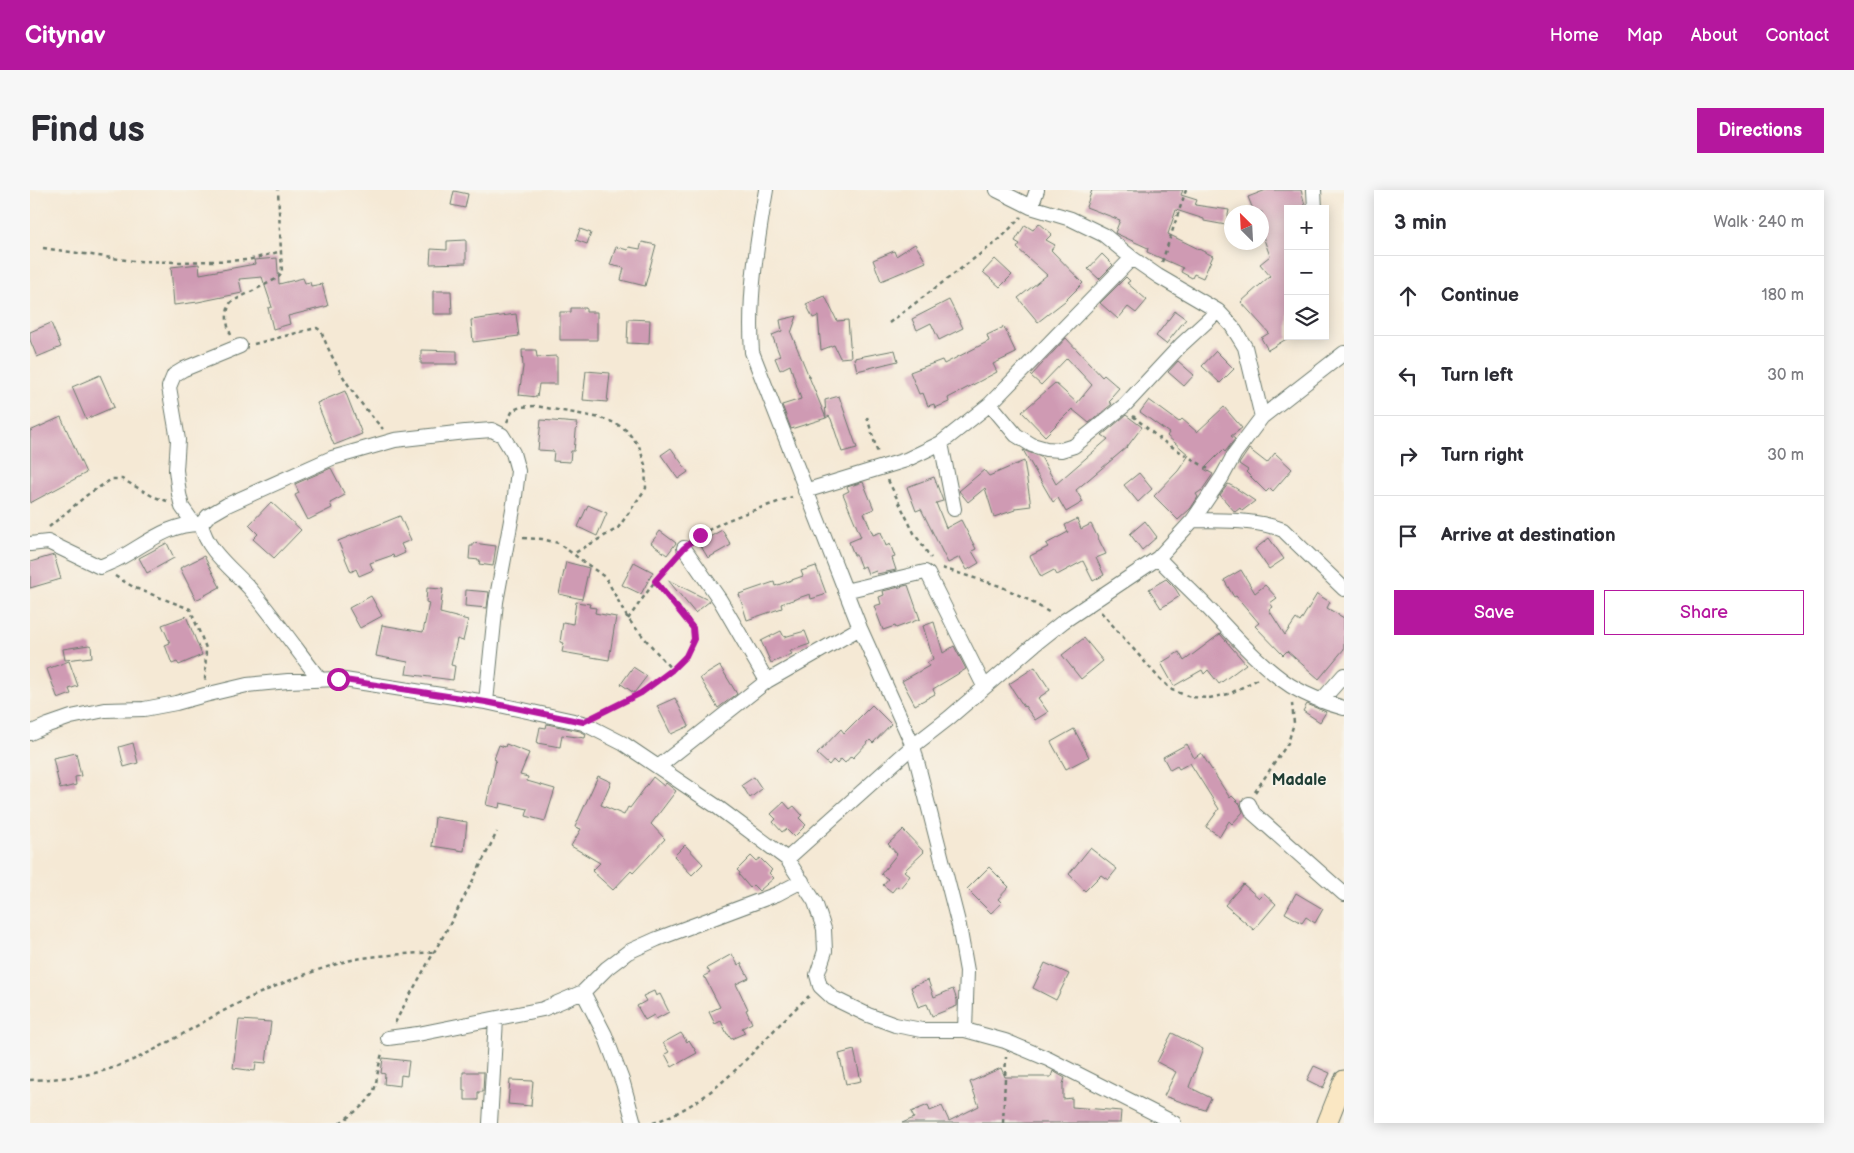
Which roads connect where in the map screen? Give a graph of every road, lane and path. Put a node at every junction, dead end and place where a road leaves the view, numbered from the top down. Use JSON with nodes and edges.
{"nodes":[{"id":1,"x":278,"y":190,"type":"edge"},
{"id":2,"x":766,"y":190,"type":"edge"},
{"id":3,"x":997,"y":190,"type":"edge"},
{"id":4,"x":1037,"y":190,"type":"edge"},
{"id":5,"x":1186,"y":190,"type":"edge"},
{"id":6,"x":1314,"y":190,"type":"edge"},
{"id":7,"x":1315,"y":205,"type":"edge"},
{"id":8,"x":1030,"y":207,"type":"junction"},
{"id":9,"x":43,"y":248,"type":"dead end"},
{"id":10,"x":282,"y":251,"type":"junction"},
{"id":11,"x":1132,"y":258,"type":"junction"},
{"id":12,"x":1158,"y":276,"type":"junction"},
{"id":13,"x":1218,"y":311,"type":"junction"},
{"id":14,"x":888,"y":322,"type":"dead end"},
{"id":15,"x":240,"y":346,"type":"junction"},
{"id":16,"x":1343,"y":357,"type":"edge"},
{"id":17,"x":990,"y":404,"type":"junction"},
{"id":18,"x":1125,"y":405,"type":"junction"},
{"id":19,"x":867,"y":417,"type":"dead end"},
{"id":20,"x":1262,"y":417,"type":"junction"},
{"id":21,"x":502,"y":435,"type":"junction"},
{"id":22,"x":395,"y":440,"type":"junction"},
{"id":23,"x":941,"y":443,"type":"junction"},
{"id":24,"x":882,"y":467,"type":"junction"},
{"id":25,"x":1222,"y":477,"type":"junction"},
{"id":26,"x":805,"y":491,"type":"junction"},
{"id":27,"x":182,"y":507,"type":"junction"},
{"id":28,"x":954,"y":509,"type":"dead end"},
{"id":29,"x":1194,"y":520,"type":"junction"},
{"id":30,"x":197,"y":524,"type":"junction"},
{"id":31,"x":507,"y":537,"type":"junction"},
{"id":32,"x":30,"y":544,"type":"edge"},
{"id":33,"x":684,"y":548,"type":"junction"},
{"id":34,"x":573,"y":554,"type":"junction"},
{"id":35,"x":1158,"y":558,"type":"junction"},
{"id":36,"x":935,"y":563,"type":"dead end"},
{"id":37,"x":100,"y":567,"type":"junction"},
{"id":38,"x":939,"y":567,"type":"dead end"},
{"id":39,"x":655,"y":581,"type":"junction"},
{"id":40,"x":1344,"y":589,"type":"edge"},
{"id":41,"x":845,"y":591,"type":"junction"},
{"id":42,"x":1093,"y":602,"type":"junction"},
{"id":43,"x":628,"y":619,"type":"junction"},
{"id":44,"x":1064,"y":621,"type":"junction"},
{"id":45,"x":860,"y":628,"type":"junction"},
{"id":46,"x":672,"y":670,"type":"junction"},
{"id":47,"x":1273,"y":672,"type":"junction"},
{"id":48,"x":1344,"y":675,"type":"edge"},
{"id":49,"x":320,"y":680,"type":"junction"},
{"id":50,"x":767,"y":681,"type":"junction"},
{"id":51,"x":984,"y":686,"type":"junction"},
{"id":52,"x":1291,"y":686,"type":"junction"},
{"id":53,"x":205,"y":695,"type":"junction"},
{"id":54,"x":486,"y":702,"type":"junction"},
{"id":55,"x":1321,"y":702,"type":"junction"},
{"id":56,"x":1344,"y":708,"type":"edge"},
{"id":57,"x":583,"y":722,"type":"junction"},
{"id":58,"x":30,"y":733,"type":"edge"},
{"id":59,"x":912,"y":746,"type":"junction"},
{"id":60,"x":658,"y":767,"type":"junction"},
{"id":61,"x":1249,"y":804,"type":"joint"},
{"id":62,"x":497,"y":832,"type":"dead end"},
{"id":63,"x":786,"y":859,"type":"junction"},
{"id":64,"x":802,"y":881,"type":"junction"},
{"id":65,"x":1344,"y":894,"type":"edge"},
{"id":66,"x":434,"y":952,"type":"junction"},
{"id":67,"x":820,"y":986,"type":"junction"},
{"id":68,"x":582,"y":992,"type":"junction"},
{"id":69,"x":496,"y":1019,"type":"junction"},
{"id":70,"x":965,"y":1030,"type":"junction"},
{"id":71,"x":388,"y":1038,"type":"junction"},
{"id":72,"x":1005,"y":1041,"type":"junction"},
{"id":73,"x":30,"y":1080,"type":"edge"},
{"id":74,"x":1344,"y":1080,"type":"edge"},
{"id":75,"x":340,"y":1123,"type":"edge"},
{"id":76,"x":490,"y":1123,"type":"edge"},
{"id":77,"x":634,"y":1123,"type":"edge"},
{"id":78,"x":653,"y":1123,"type":"edge"},
{"id":79,"x":1003,"y":1123,"type":"edge"},
{"id":80,"x":1174,"y":1123,"type":"edge"},
{"id":81,"x":1327,"y":1123,"type":"edge"}],
"edges":[{"from":1,"to":10,"type":"path"},
{"from":2,"to":26,"type":"street"},
{"from":3,"to":8,"type":"street"},
{"from":4,"to":8,"type":"street"},
{"from":5,"to":12,"type":"path"},
{"from":6,"to":7,"type":"street"},
{"from":8,"to":11,"type":"street"},
{"from":8,"to":14,"type":"path"},
{"from":9,"to":10,"type":"path"},
{"from":10,"to":15,"type":"path"},
{"from":11,"to":12,"type":"street"},
{"from":11,"to":17,"type":"street"},
{"from":12,"to":13,"type":"street"},
{"from":13,"to":18,"type":"street"},
{"from":13,"to":20,"type":"street"},
{"from":15,"to":22,"type":"path"},
{"from":15,"to":27,"type":"street"},
{"from":16,"to":20,"type":"street"},
{"from":17,"to":18,"type":"street"},
{"from":17,"to":23,"type":"street"},
{"from":18,"to":25,"type":"path"},
{"from":19,"to":24,"type":"path"},
{"from":20,"to":25,"type":"street"},
{"from":21,"to":22,"type":"street"},
{"from":21,"to":31,"type":"street"},
{"from":21,"to":34,"type":"path"},
{"from":22,"to":30,"type":"street"},
{"from":23,"to":24,"type":"street"},
{"from":23,"to":28,"type":"street"},
{"from":24,"to":26,"type":"street"},
{"from":24,"to":36,"type":"path"},
{"from":25,"to":29,"type":"street"},
{"from":26,"to":33,"type":"path"},
{"from":26,"to":41,"type":"street"},
{"from":27,"to":30,"type":"street"},
{"from":27,"to":32,"type":"path"},
{"from":29,"to":35,"type":"street"},
{"from":29,"to":40,"type":"street"},
{"from":30,"to":37,"type":"street"},
{"from":30,"to":49,"type":"street"},
{"from":31,"to":34,"type":"path"},
{"from":31,"to":54,"type":"street"},
{"from":32,"to":37,"type":"street"},
{"from":33,"to":39,"type":"path"},
{"from":33,"to":50,"type":"street"},
{"from":34,"to":43,"type":"path"},
{"from":35,"to":42,"type":"street"},
{"from":35,"to":47,"type":"street"},
{"from":37,"to":53,"type":"path"},
{"from":38,"to":44,"type":"path"},
{"from":39,"to":43,"type":"path"},
{"from":39,"to":46,"type":"path"},
{"from":41,"to":45,"type":"street"},
{"from":41,"to":51,"type":"street"},
{"from":42,"to":44,"type":"street"},
{"from":42,"to":47,"type":"path"},
{"from":43,"to":46,"type":"path"},
{"from":44,"to":51,"type":"street"},
{"from":45,"to":50,"type":"street"},
{"from":45,"to":59,"type":"street"},
{"from":46,"to":57,"type":"path"},
{"from":47,"to":52,"type":"street"},
{"from":48,"to":55,"type":"street"},
{"from":49,"to":53,"type":"street"},
{"from":49,"to":54,"type":"street"},
{"from":50,"to":60,"type":"street"},
{"from":51,"to":59,"type":"street"},
{"from":52,"to":55,"type":"street"},
{"from":52,"to":61,"type":"path"},
{"from":53,"to":58,"type":"street"},
{"from":54,"to":57,"type":"street"},
{"from":55,"to":56,"type":"street"},
{"from":57,"to":60,"type":"street"},
{"from":59,"to":63,"type":"street"},
{"from":59,"to":70,"type":"street"},
{"from":60,"to":63,"type":"street"},
{"from":61,"to":65,"type":"street"},
{"from":62,"to":66,"type":"path"},
{"from":63,"to":64,"type":"street"},
{"from":64,"to":67,"type":"street"},
{"from":64,"to":68,"type":"street"},
{"from":66,"to":71,"type":"path"},
{"from":66,"to":73,"type":"path"},
{"from":67,"to":70,"type":"street"},
{"from":67,"to":78,"type":"path"},
{"from":68,"to":69,"type":"street"},
{"from":68,"to":77,"type":"street"},
{"from":69,"to":71,"type":"street"},
{"from":69,"to":76,"type":"street"},
{"from":70,"to":72,"type":"street"},
{"from":71,"to":75,"type":"path"},
{"from":72,"to":79,"type":"path"},
{"from":72,"to":80,"type":"street"},
{"from":74,"to":81,"type":"main road"}]}
